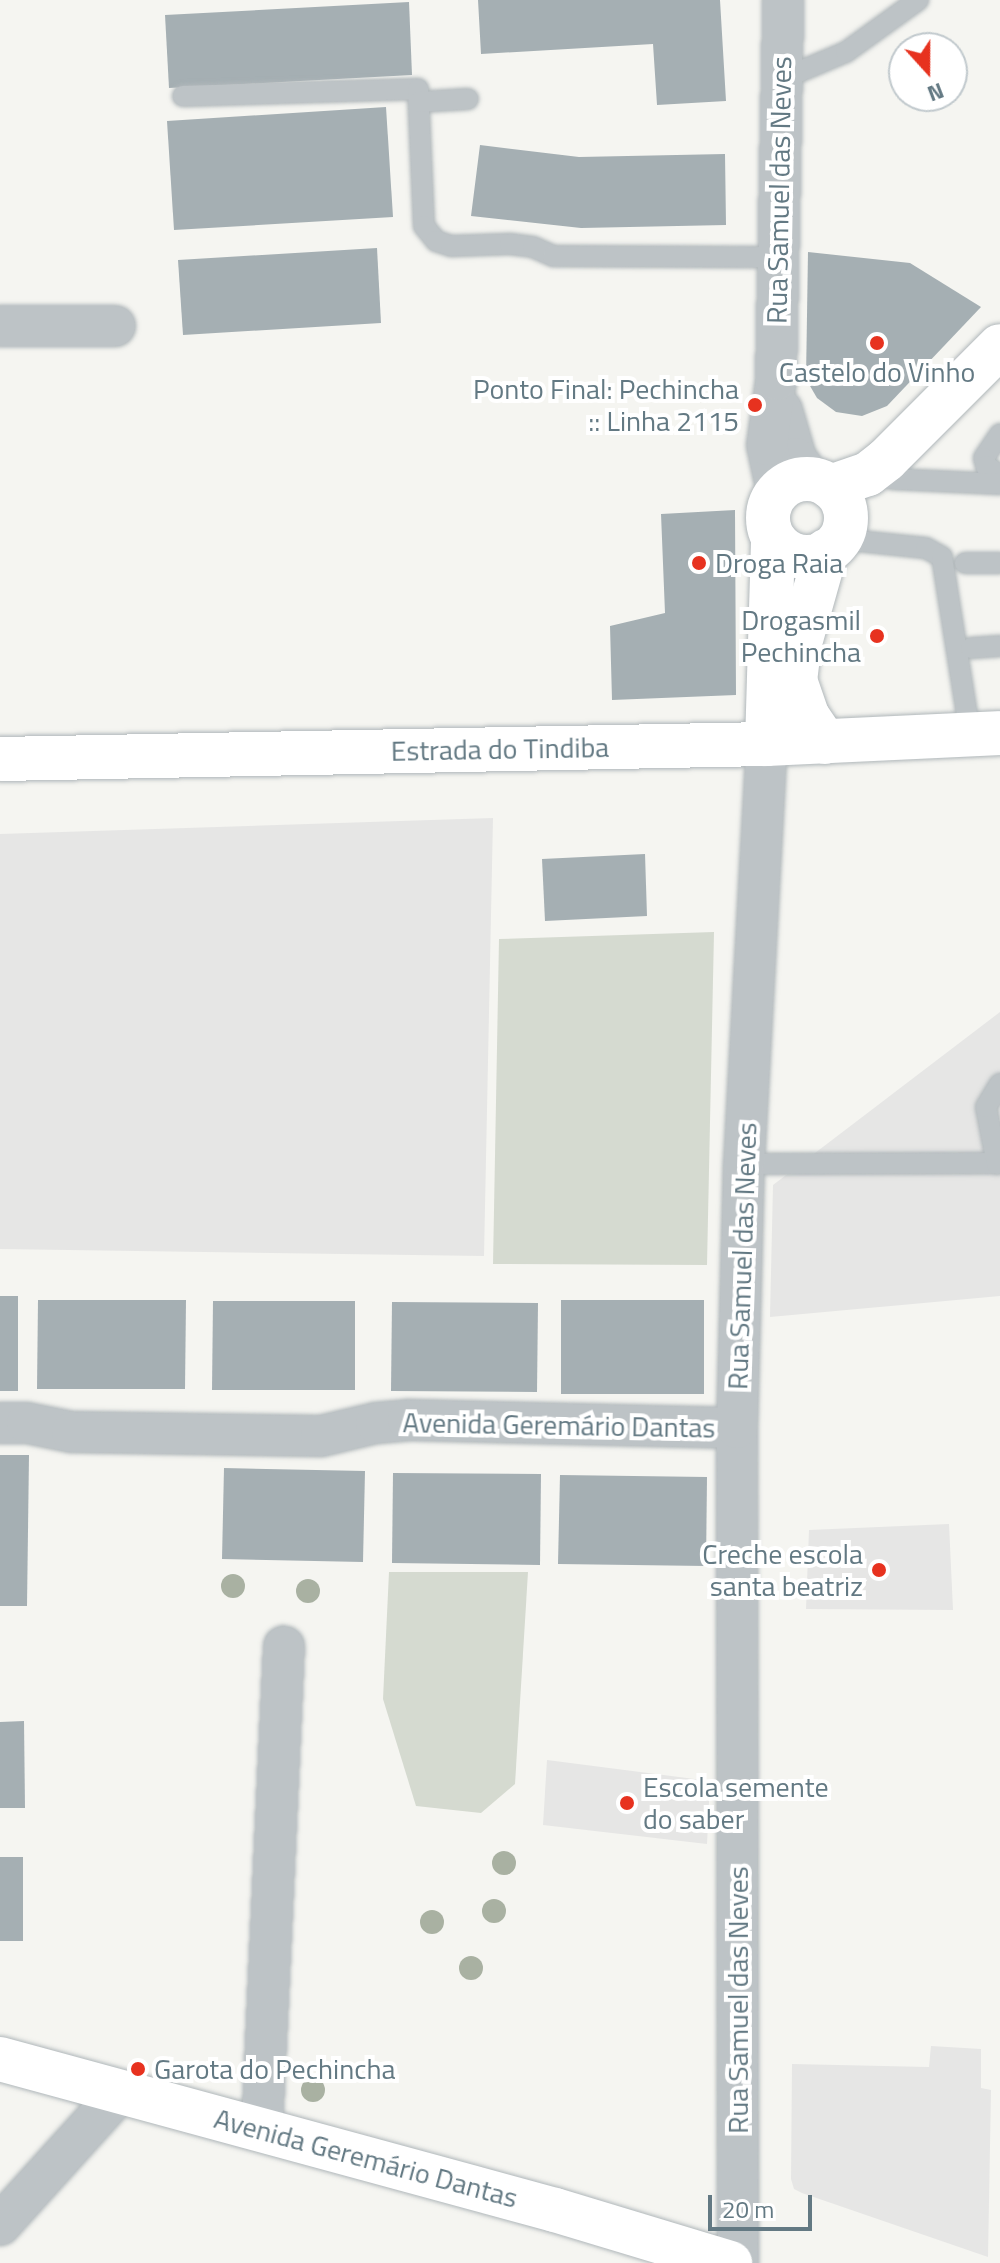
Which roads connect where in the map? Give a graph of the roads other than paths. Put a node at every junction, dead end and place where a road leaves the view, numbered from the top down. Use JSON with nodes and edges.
{"nodes":[{"id":1,"x":783,"y":0,"type":"edge"},
{"id":2,"x":918,"y":0,"type":"edge"},
{"id":3,"x":782,"y":79,"type":"junction"},
{"id":4,"x":183,"y":96,"type":"dead end"},
{"id":5,"x":468,"y":99,"type":"dead end"},
{"id":6,"x":419,"y":102,"type":"junction"},
{"id":7,"x":778,"y":257,"type":"junction"},
{"id":8,"x":0,"y":326,"type":"edge"},
{"id":9,"x":115,"y":326,"type":"dead end"},
{"id":10,"x":1000,"y":346,"type":"edge"},
{"id":11,"x":926,"y":422,"type":"junction"},
{"id":12,"x":1000,"y":434,"type":"edge"},
{"id":13,"x":1000,"y":475,"type":"edge"},
{"id":14,"x":892,"y":479,"type":"junction"},
{"id":15,"x":1000,"y":484,"type":"edge"},
{"id":16,"x":806,"y":486,"type":"junction"},
{"id":17,"x":773,"y":538,"type":"junction"},
{"id":18,"x":835,"y":542,"type":"junction"},
{"id":19,"x":965,"y":563,"type":"dead end"},
{"id":20,"x":1000,"y":563,"type":"edge"},
{"id":21,"x":1000,"y":646,"type":"edge"},
{"id":22,"x":971,"y":648,"type":"dead end"},
{"id":23,"x":985,"y":733,"type":"edge"},
{"id":24,"x":825,"y":742,"type":"junction"},
{"id":25,"x":767,"y":744,"type":"junction"},
{"id":26,"x":0,"y":759,"type":"edge"},
{"id":27,"x":1000,"y":1084,"type":"edge"},
{"id":28,"x":744,"y":1164,"type":"junction"},
{"id":29,"x":998,"y":1164,"type":"edge"},
{"id":30,"x":0,"y":1423,"type":"edge"},
{"id":31,"x":737,"y":1428,"type":"junction"},
{"id":32,"x":284,"y":1647,"type":"dead end"},
{"id":33,"x":0,"y":2059,"type":"edge"},
{"id":34,"x":121,"y":2091,"type":"junction"},
{"id":35,"x":262,"y":2130,"type":"junction"},
{"id":36,"x":0,"y":2225,"type":"edge"},
{"id":37,"x":643,"y":2252,"type":"edge"},
{"id":38,"x":730,"y":2263,"type":"edge"},
{"id":39,"x":738,"y":2263,"type":"edge"}],
"edges":[{"from":1,"to":3,"type":"street","name":"Rua Samuel das Neves"},
{"from":2,"to":3,"type":"lane"},
{"from":3,"to":7,"type":"street","name":"Rua Samuel das Neves"},
{"from":4,"to":6,"type":"lane"},
{"from":5,"to":6,"type":"lane"},
{"from":6,"to":7,"type":"lane"},
{"from":7,"to":16,"type":"street","name":"Rua Samuel das Neves"},
{"from":8,"to":9,"type":"street"},
{"from":10,"to":11,"type":"main road"},
{"from":11,"to":14,"type":"main road"},
{"from":11,"to":16,"type":"main road"},
{"from":12,"to":13,"type":"lane"},
{"from":14,"to":15,"type":"lane"},
{"from":14,"to":18,"type":"main road"},
{"from":16,"to":17,"type":"main road"},
{"from":16,"to":18,"type":"main road"},
{"from":17,"to":18,"type":"main road"},
{"from":17,"to":25,"type":"main road","name":"Rua Samuel das Neves"},
{"from":18,"to":23,"type":"lane"},
{"from":18,"to":24,"type":"main road"},
{"from":19,"to":20,"type":"lane"},
{"from":21,"to":22,"type":"lane"},
{"from":23,"to":24,"type":"main road","name":"Estrada do Tindiba"},
{"from":24,"to":25,"type":"main road","name":"Estrada do Tindiba"},
{"from":25,"to":26,"type":"main road","name":"Estrada do Tindiba"},
{"from":25,"to":28,"type":"street","name":"Rua Samuel das Neves"},
{"from":27,"to":29,"type":"lane"},
{"from":28,"to":29,"type":"lane"},
{"from":28,"to":31,"type":"street","name":"Rua Samuel das Neves"},
{"from":30,"to":31,"type":"street","name":"Avenida Geremário Dantas"},
{"from":31,"to":39,"type":"street","name":"Rua Samuel das Neves"},
{"from":32,"to":35,"type":"street"},
{"from":33,"to":34,"type":"main road","name":"Avenida Geremário Dantas"},
{"from":34,"to":35,"type":"main road","name":"Avenida Geremário Dantas"},
{"from":34,"to":36,"type":"street"},
{"from":35,"to":37,"type":"main road","name":"Avenida Geremário Dantas"},
{"from":37,"to":38,"type":"main road","name":"Avenida Geremário Dantas"}]}
